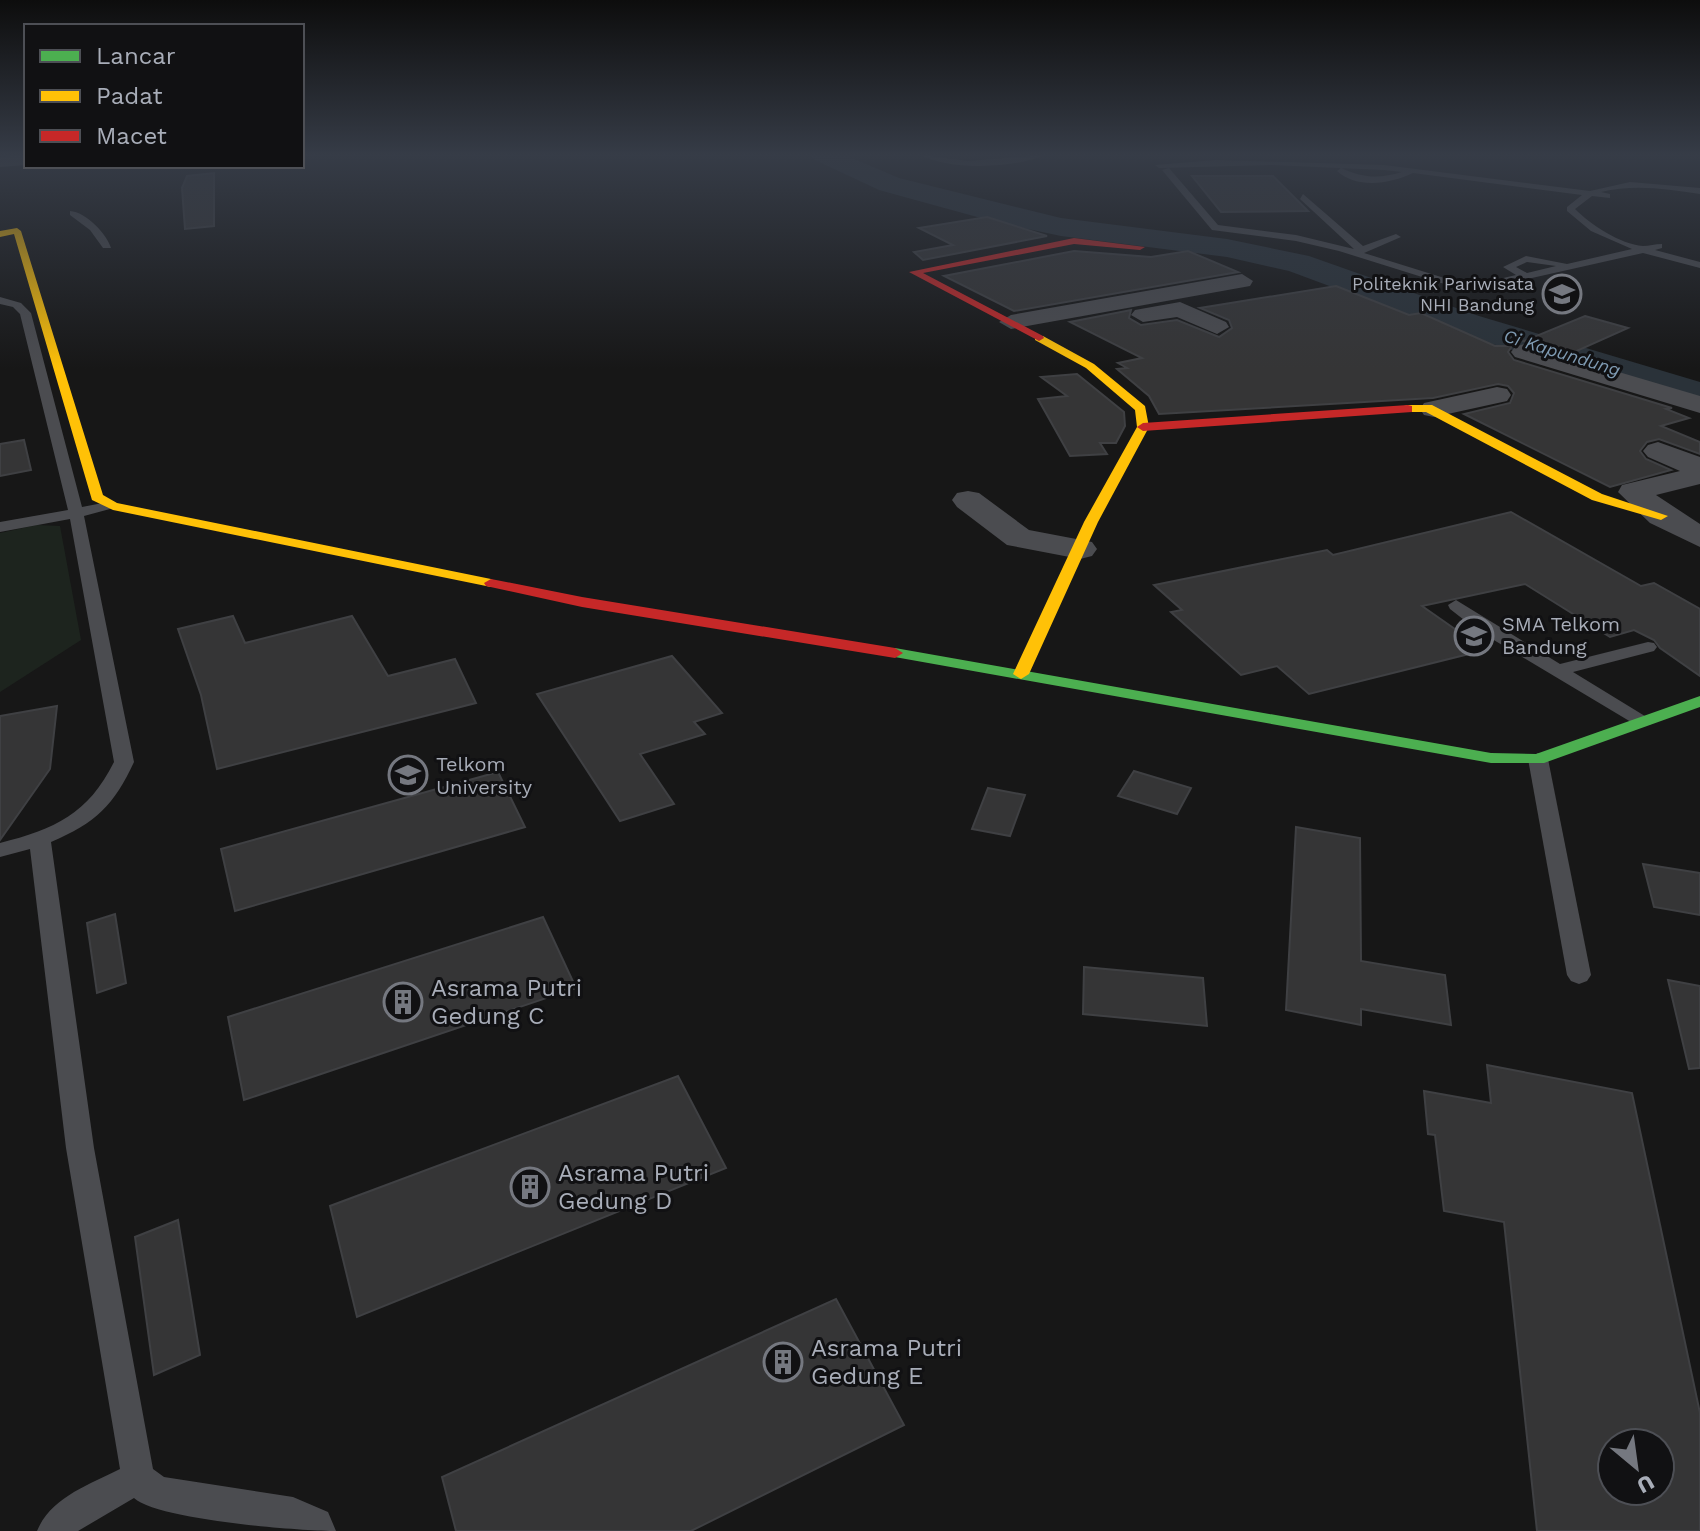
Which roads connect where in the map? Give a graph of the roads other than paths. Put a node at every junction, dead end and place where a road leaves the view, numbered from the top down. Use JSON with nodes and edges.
{"nodes":[{"id":1,"x":91,"y":226,"type":"edge"},
{"id":2,"x":1214,"y":226,"type":"edge"},
{"id":3,"x":1332,"y":226,"type":"edge"},
{"id":4,"x":1592,"y":226,"type":"edge"},
{"id":5,"x":1614,"y":226,"type":"edge"},
{"id":6,"x":0,"y":234,"type":"edge"},
{"id":7,"x":1396,"y":237,"type":"dead end"},
{"id":8,"x":107,"y":246,"type":"dead end"},
{"id":9,"x":1658,"y":246,"type":"junction"},
{"id":10,"x":1140,"y":247,"type":"dead end"},
{"id":11,"x":1643,"y":248,"type":"junction"},
{"id":12,"x":1358,"y":252,"type":"junction"},
{"id":13,"x":1700,"y":257,"type":"edge"},
{"id":14,"x":1700,"y":265,"type":"edge"},
{"id":15,"x":1569,"y":266,"type":"junction"},
{"id":16,"x":1525,"y":276,"type":"junction"},
{"id":17,"x":1242,"y":281,"type":"dead end"},
{"id":18,"x":0,"y":300,"type":"edge"},
{"id":19,"x":1011,"y":322,"type":"junction"},
{"id":20,"x":1217,"y":327,"type":"dead end"},
{"id":21,"x":1046,"y":340,"type":"junction"},
{"id":22,"x":1524,"y":352,"type":"dead end"},
{"id":23,"x":1497,"y":395,"type":"dead end"},
{"id":24,"x":1700,"y":405,"type":"edge"},
{"id":25,"x":1434,"y":409,"type":"junction"},
{"id":26,"x":1143,"y":427,"type":"junction"},
{"id":27,"x":1658,"y":451,"type":"dead end"},
{"id":28,"x":1700,"y":473,"type":"edge"},
{"id":29,"x":968,"y":500,"type":"dead end"},
{"id":30,"x":75,"y":506,"type":"junction"},
{"id":31,"x":113,"y":506,"type":"junction"},
{"id":32,"x":1661,"y":516,"type":"junction"},
{"id":33,"x":0,"y":527,"type":"edge"},
{"id":34,"x":1700,"y":537,"type":"edge"},
{"id":35,"x":1080,"y":549,"type":"junction"},
{"id":36,"x":1456,"y":605,"type":"dead end"},
{"id":37,"x":1648,"y":647,"type":"dead end"},
{"id":38,"x":1559,"y":670,"type":"junction"},
{"id":39,"x":1021,"y":674,"type":"junction"},
{"id":40,"x":1700,"y":701,"type":"edge"},
{"id":41,"x":1643,"y":721,"type":"junction"},
{"id":42,"x":1538,"y":759,"type":"junction"},
{"id":43,"x":40,"y":840,"type":"junction"},
{"id":44,"x":0,"y":850,"type":"edge"},
{"id":45,"x":1579,"y":975,"type":"dead end"},
{"id":46,"x":138,"y":1478,"type":"junction"},
{"id":47,"x":54,"y":1531,"type":"edge"},
{"id":48,"x":319,"y":1531,"type":"edge"}],
"edges":[{"from":1,"to":8,"type":"lane"},
{"from":2,"to":12,"type":"lane"},
{"from":3,"to":12,"type":"lane"},
{"from":4,"to":11,"type":"lane"},
{"from":5,"to":9,"type":"lane"},
{"from":6,"to":31,"type":"street"},
{"from":7,"to":12,"type":"lane"},
{"from":9,"to":11,"type":"lane"},
{"from":9,"to":13,"type":"lane"},
{"from":10,"to":19,"type":"street"},
{"from":11,"to":14,"type":"lane"},
{"from":11,"to":15,"type":"lane"},
{"from":12,"to":16,"type":"lane"},
{"from":15,"to":16,"type":"lane"},
{"from":15,"to":16,"type":"lane"},
{"from":17,"to":19,"type":"street"},
{"from":18,"to":30,"type":"lane"},
{"from":19,"to":21,"type":"street"},
{"from":20,"to":21,"type":"street"},
{"from":21,"to":26,"type":"street"},
{"from":22,"to":24,"type":"street"},
{"from":23,"to":25,"type":"street"},
{"from":25,"to":26,"type":"street"},
{"from":25,"to":32,"type":"street"},
{"from":26,"to":35,"type":"street"},
{"from":27,"to":28,"type":"street"},
{"from":28,"to":32,"type":"street"},
{"from":29,"to":35,"type":"street"},
{"from":30,"to":31,"type":"lane"},
{"from":30,"to":33,"type":"lane"},
{"from":30,"to":43,"type":"lane"},
{"from":31,"to":39,"type":"street"},
{"from":32,"to":34,"type":"street"},
{"from":35,"to":39,"type":"street"},
{"from":36,"to":38,"type":"lane"},
{"from":37,"to":38,"type":"lane"},
{"from":38,"to":41,"type":"lane"},
{"from":39,"to":42,"type":"street"},
{"from":40,"to":41,"type":"street"},
{"from":41,"to":42,"type":"street"},
{"from":42,"to":45,"type":"lane"},
{"from":43,"to":44,"type":"lane"},
{"from":43,"to":46,"type":"lane"},
{"from":46,"to":47,"type":"lane"},
{"from":46,"to":48,"type":"lane"}]}
